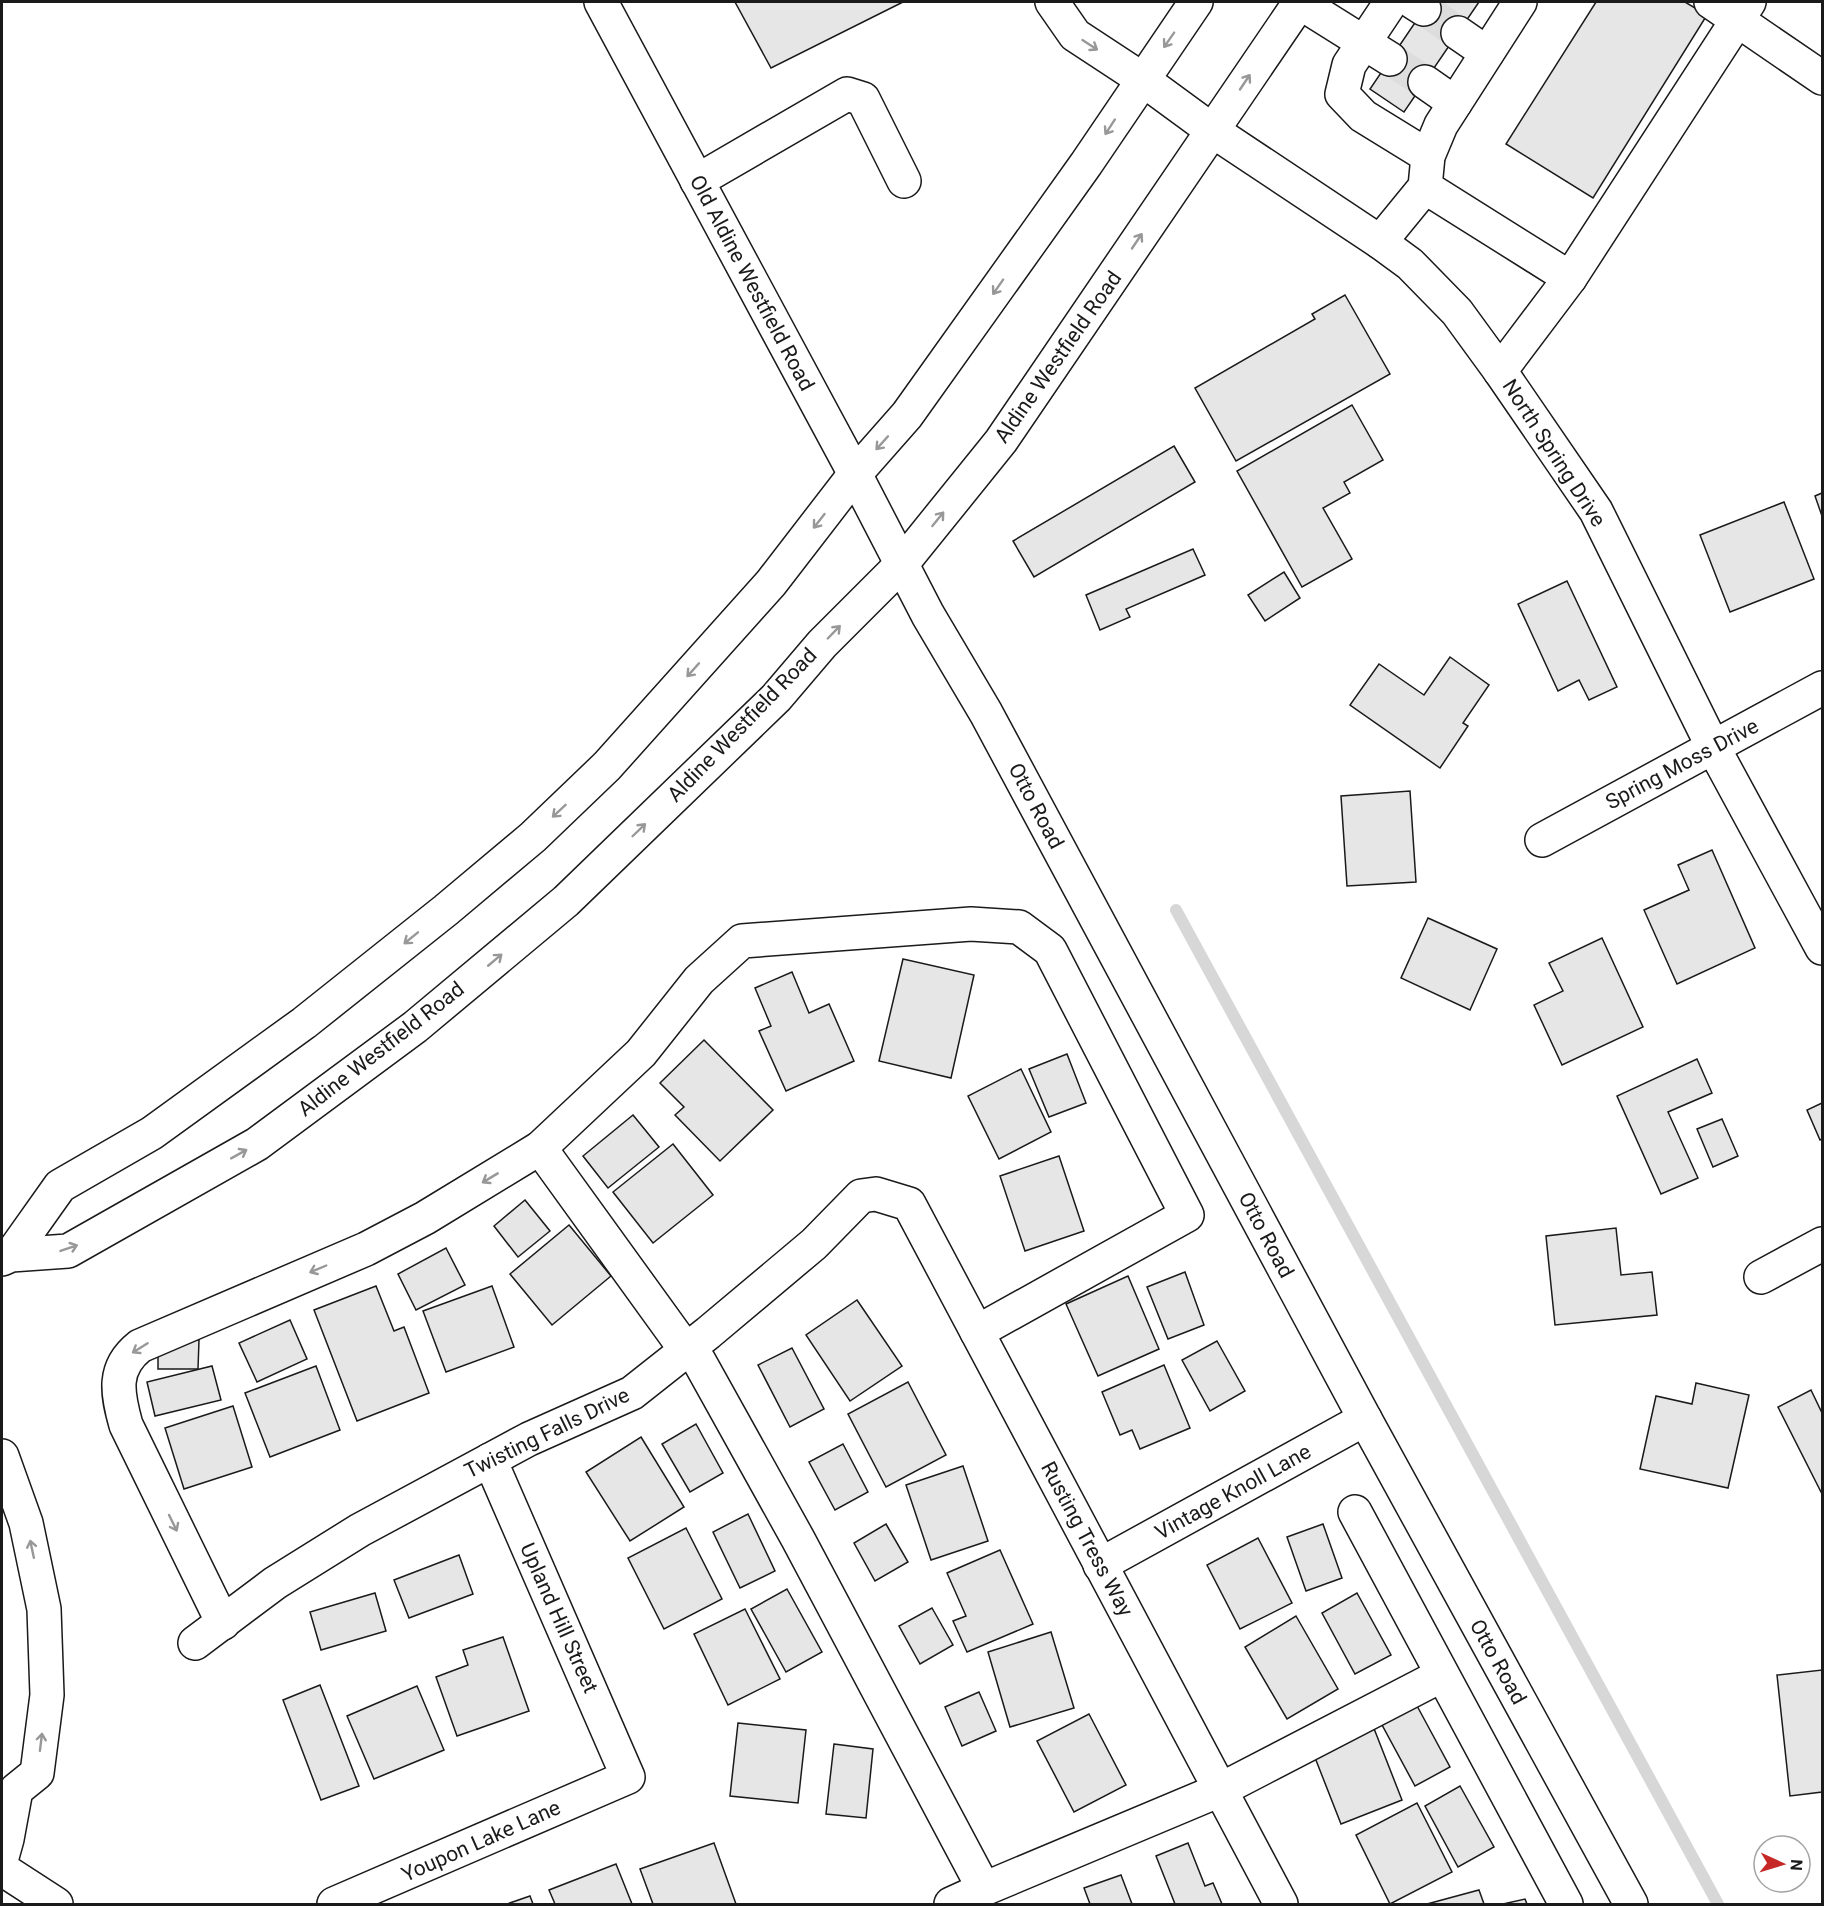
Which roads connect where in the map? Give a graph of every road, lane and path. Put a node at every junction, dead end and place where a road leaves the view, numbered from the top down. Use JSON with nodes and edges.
{"nodes":[{"id":1,"x":601,"y":2,"type":"edge"},
{"id":2,"x":1052,"y":2,"type":"edge"},
{"id":3,"x":1196,"y":2,"type":"edge"},
{"id":4,"x":1300,"y":2,"type":"edge"},
{"id":5,"x":1392,"y":2,"type":"edge"},
{"id":6,"x":1512,"y":4,"type":"edge"},
{"id":7,"x":1732,"y":7,"type":"edge"},
{"id":8,"x":1458,"y":33,"type":"tunnel mouth"},
{"id":9,"x":1378,"y":50,"type":"junction"},
{"id":10,"x":1487,"y":53,"type":"junction"},
{"id":11,"x":1822,"y":78,"type":"edge"},
{"id":12,"x":1142,"y":79,"type":"junction"},
{"id":13,"x":1425,"y":82,"type":"tunnel mouth"},
{"id":14,"x":1455,"y":103,"type":"junction"},
{"id":15,"x":1213,"y":131,"type":"junction"},
{"id":16,"x":1427,"y":171,"type":"junction"},
{"id":17,"x":697,"y":181,"type":"junction"},
{"id":18,"x":904,"y":181,"type":"dead end"},
{"id":19,"x":1380,"y":242,"type":"junction"},
{"id":20,"x":1570,"y":278,"type":"junction"},
{"id":21,"x":1500,"y":371,"type":"junction"},
{"id":22,"x":855,"y":474,"type":"junction"},
{"id":23,"x":901,"y":565,"type":"junction"},
{"id":24,"x":1822,"y":688,"type":"edge"},
{"id":25,"x":1713,"y":747,"type":"junction"},
{"id":26,"x":1542,"y":840,"type":"dead end"},
{"id":27,"x":1822,"y":948,"type":"edge"},
{"id":28,"x":540,"y":1148,"type":"junction"},
{"id":29,"x":876,"y":1194,"type":"joint"},
{"id":30,"x":1822,"y":1244,"type":"edge"},
{"id":31,"x":6,"y":1257,"type":"edge"},
{"id":32,"x":1761,"y":1277,"type":"dead end"},
{"id":33,"x":977,"y":1332,"type":"junction"},
{"id":34,"x":686,"y":1350,"type":"junction"},
{"id":35,"x":1365,"y":1419,"type":"junction"},
{"id":36,"x":2,"y":1456,"type":"edge"},
{"id":37,"x":490,"y":1460,"type":"junction"},
{"id":38,"x":1355,"y":1512,"type":"dead end"},
{"id":39,"x":1100,"y":1565,"type":"junction"},
{"id":40,"x":223,"y":1623,"type":"junction"},
{"id":41,"x":195,"y":1643,"type":"dead end"},
{"id":42,"x":1442,"y":1675,"type":"junction"},
{"id":43,"x":628,"y":1777,"type":"joint"},
{"id":44,"x":9,"y":1784,"type":"edge"},
{"id":45,"x":1221,"y":1790,"type":"junction"},
{"id":46,"x":3,"y":1851,"type":"edge"},
{"id":47,"x":984,"y":1889,"type":"junction"},
{"id":48,"x":56,"y":1905,"type":"edge"},
{"id":49,"x":334,"y":1905,"type":"edge"},
{"id":50,"x":951,"y":1905,"type":"edge"},
{"id":51,"x":1281,"y":1905,"type":"edge"},
{"id":52,"x":1566,"y":1905,"type":"edge"},
{"id":53,"x":1631,"y":1905,"type":"edge"}],
"edges":[{"from":1,"to":17,"type":"street","name":"Old Aldine Westfield Road"},
{"from":2,"to":12,"type":"street","name":"North Spring Drive","one_way":true},
{"from":3,"to":12,"type":"street","name":"Aldine Westfield Road","one_way":true},
{"from":4,"to":9,"type":"street"},
{"from":15,"to":4,"type":"street","name":"Aldine Westfield Road","one_way":true},
{"from":5,"to":9,"type":"street"},
{"from":6,"to":10,"type":"street"},
{"from":7,"to":11,"type":"street"},
{"from":7,"to":20,"type":"street"},
{"from":8,"to":10,"type":"street"},
{"from":9,"to":16,"type":"street"},
{"from":10,"to":14,"type":"street"},
{"from":12,"to":15,"type":"street","name":"North Spring Drive"},
{"from":12,"to":22,"type":"street","name":"Aldine Westfield Road","one_way":true},
{"from":13,"to":14,"type":"street"},
{"from":14,"to":16,"type":"street"},
{"from":15,"to":19,"type":"street","name":"North Spring Drive"},
{"from":23,"to":15,"type":"street","name":"Aldine Westfield Road","one_way":true},
{"from":16,"to":19,"type":"street"},
{"from":16,"to":20,"type":"street"},
{"from":17,"to":18,"type":"street"},
{"from":17,"to":22,"type":"street","name":"Old Aldine Westfield Road"},
{"from":19,"to":21,"type":"street","name":"North Spring Drive"},
{"from":20,"to":21,"type":"street"},
{"from":21,"to":25,"type":"street","name":"North Spring Drive"},
{"from":22,"to":23,"type":"street","name":"Old Aldine Westfield Road"},
{"from":22,"to":31,"type":"street","name":"Aldine Westfield Road","one_way":true},
{"from":31,"to":23,"type":"street","name":"Aldine Westfield Road","one_way":true},
{"from":23,"to":35,"type":"street","name":"Otto Road"},
{"from":24,"to":25,"type":"street","name":"Spring Moss Drive"},
{"from":25,"to":26,"type":"street","name":"Spring Moss Drive"},
{"from":25,"to":27,"type":"street","name":"North Spring Drive"},
{"from":28,"to":33,"type":"street"},
{"from":28,"to":34,"type":"street"},
{"from":28,"to":40,"type":"street","one_way":true},
{"from":29,"to":33,"type":"street","name":"Rusting Tress Way"},
{"from":29,"to":34,"type":"street","name":"Twisting Falls Drive"},
{"from":30,"to":32,"type":"street"},
{"from":33,"to":39,"type":"street","name":"Rusting Tress Way"},
{"from":34,"to":37,"type":"street","name":"Twisting Falls Drive"},
{"from":34,"to":47,"type":"street"},
{"from":35,"to":39,"type":"street","name":"Vintage Knoll Lane"},
{"from":35,"to":53,"type":"street","name":"Otto Road"},
{"from":44,"to":36,"type":"street","one_way":true},
{"from":37,"to":40,"type":"street","name":"Twisting Falls Drive"},
{"from":37,"to":43,"type":"street","name":"Upland Hill Street"},
{"from":38,"to":42,"type":"street"},
{"from":39,"to":45,"type":"street","name":"Rusting Tress Way"},
{"from":40,"to":41,"type":"street","name":"Twisting Falls Drive"},
{"from":42,"to":45,"type":"street"},
{"from":42,"to":52,"type":"street"},
{"from":43,"to":49,"type":"street","name":"Youpon Lake Lane"},
{"from":44,"to":46,"type":"street"},
{"from":45,"to":47,"type":"street"},
{"from":45,"to":51,"type":"street","name":"Rusting Tress Way"},
{"from":46,"to":48,"type":"street"},
{"from":47,"to":50,"type":"street"}]}
